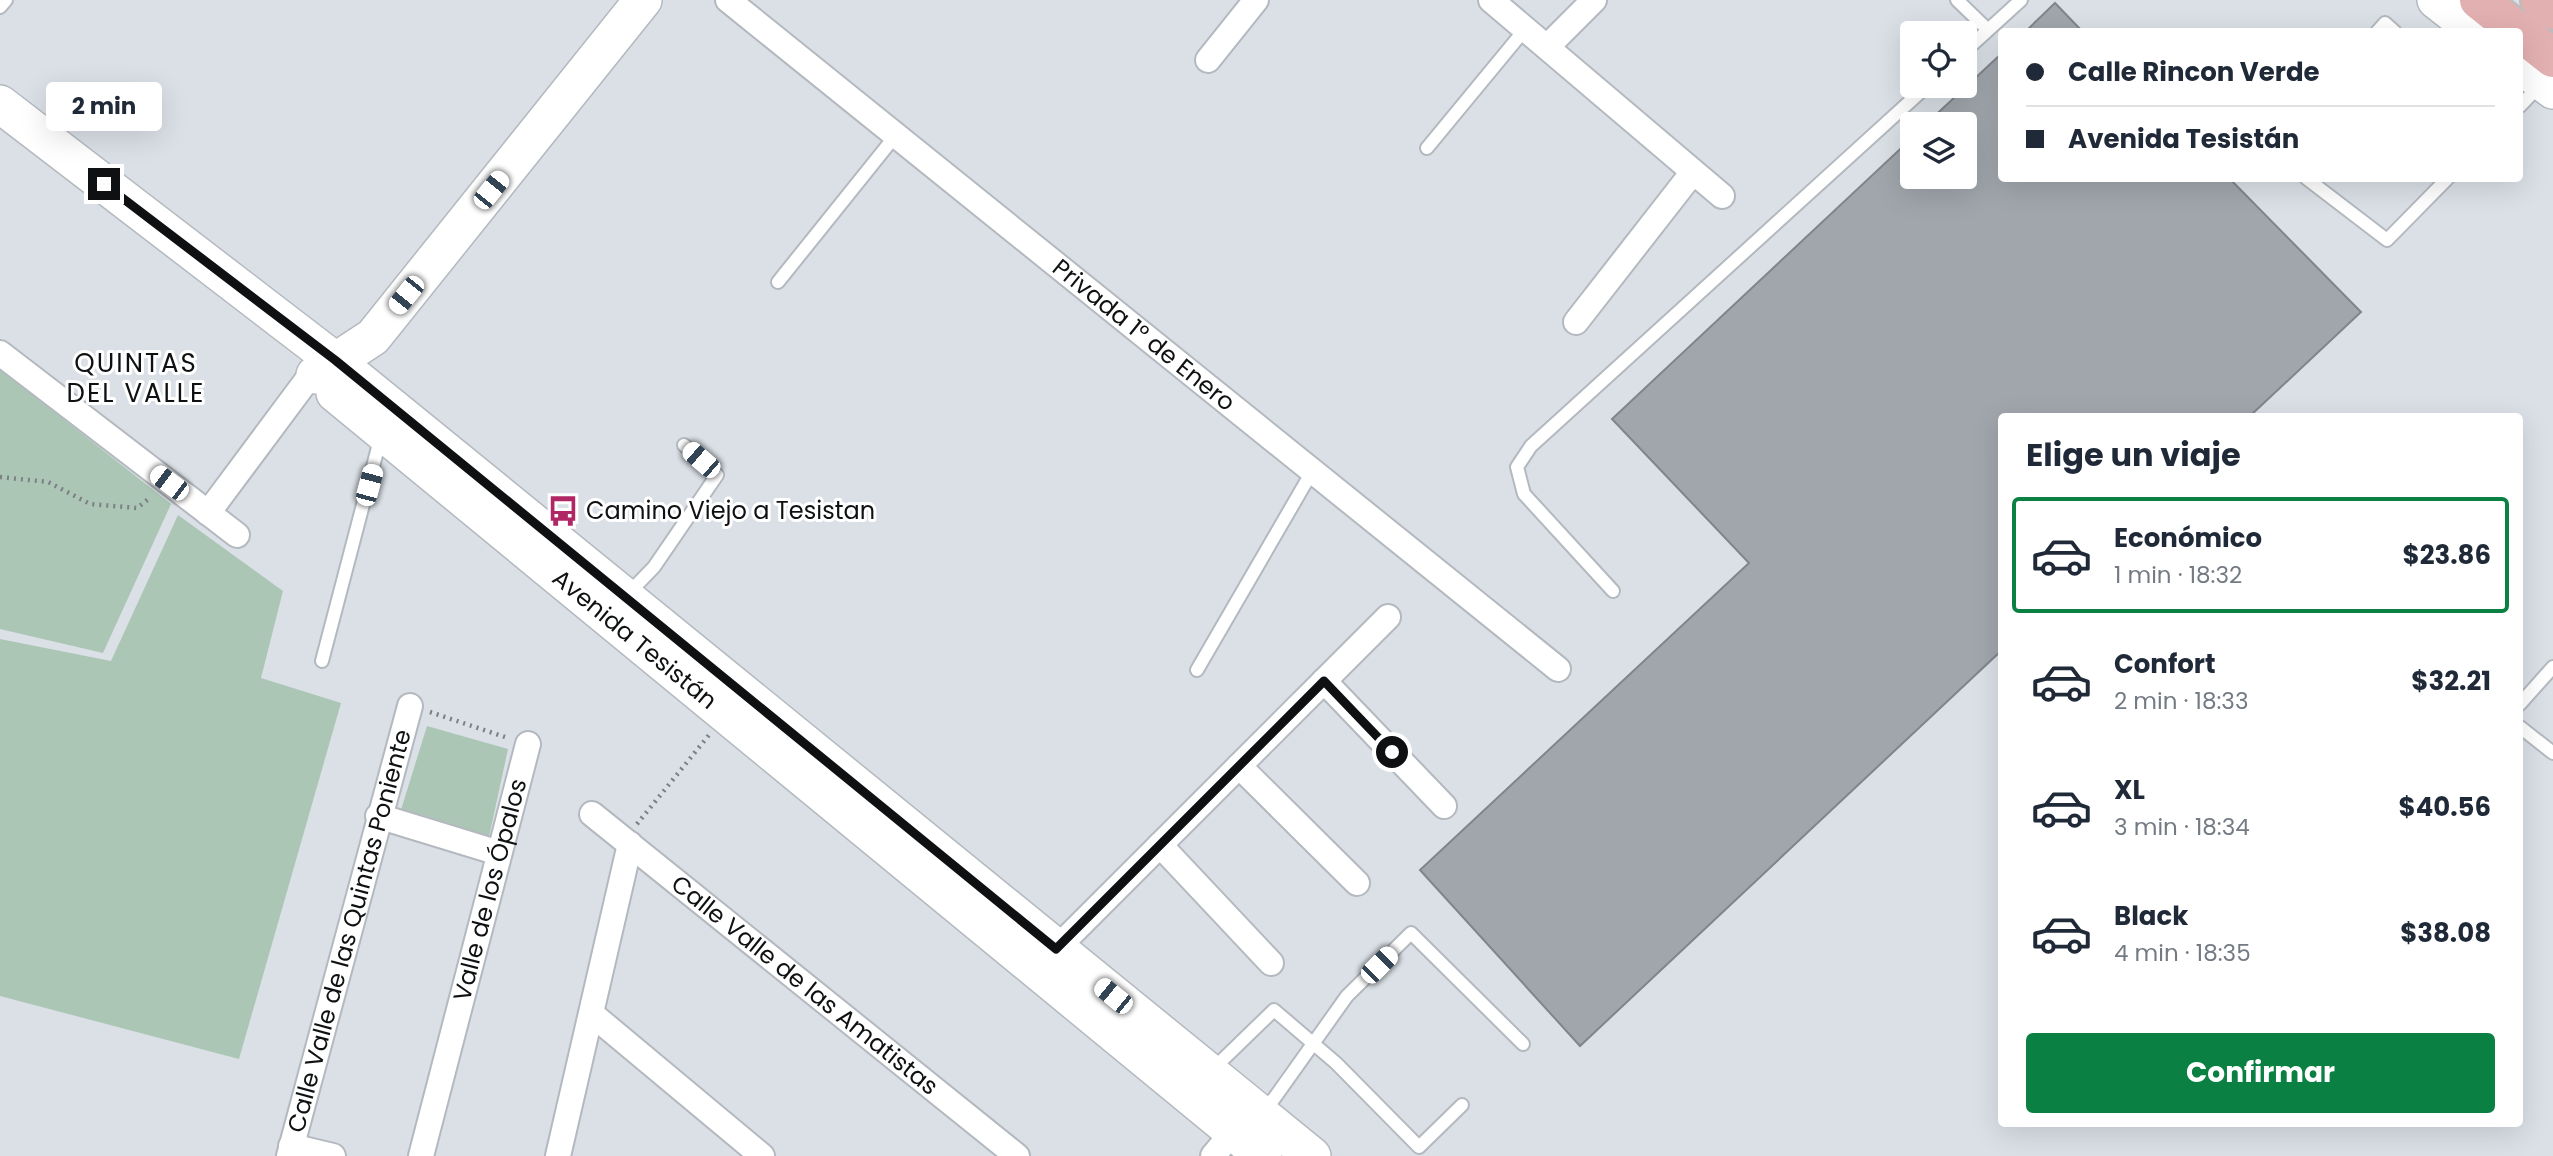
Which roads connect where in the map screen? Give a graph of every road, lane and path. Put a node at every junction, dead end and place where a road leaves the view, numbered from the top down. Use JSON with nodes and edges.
{"nodes":[{"id":1,"x":6,"y":0,"type":"edge"},
{"id":2,"x":643,"y":0,"type":"edge"},
{"id":3,"x":728,"y":0,"type":"edge"},
{"id":4,"x":1256,"y":0,"type":"edge"},
{"id":5,"x":1491,"y":0,"type":"edge"},
{"id":6,"x":1594,"y":0,"type":"edge"},
{"id":7,"x":1957,"y":0,"type":"edge"},
{"id":8,"x":2021,"y":0,"type":"edge"},
{"id":9,"x":2436,"y":0,"type":"edge"},
{"id":10,"x":2479,"y":0,"type":"edge"},
{"id":11,"x":2540,"y":0,"type":"edge"},
{"id":12,"x":0,"y":7,"type":"edge"},
{"id":13,"x":2553,"y":10,"type":"edge"},
{"id":14,"x":2472,"y":28,"type":"edge"},
{"id":15,"x":2515,"y":28,"type":"edge"},
{"id":16,"x":1526,"y":29,"type":"junction"},
{"id":17,"x":1988,"y":30,"type":"junction"},
{"id":18,"x":1977,"y":40,"type":"edge"},
{"id":19,"x":2523,"y":40,"type":"edge"},
{"id":20,"x":1547,"y":47,"type":"junction"},
{"id":21,"x":1208,"y":60,"type":"dead end"},
{"id":22,"x":2538,"y":80,"type":"edge"},
{"id":23,"x":1914,"y":98,"type":"edge"},
{"id":24,"x":0,"y":104,"type":"edge"},
{"id":25,"x":0,"y":133,"type":"edge"},
{"id":26,"x":896,"y":135,"type":"junction"},
{"id":27,"x":1427,"y":148,"type":"dead end"},
{"id":28,"x":1693,"y":172,"type":"junction"},
{"id":29,"x":2311,"y":182,"type":"edge"},
{"id":30,"x":2444,"y":182,"type":"edge"},
{"id":31,"x":1721,"y":196,"type":"dead end"},
{"id":32,"x":778,"y":282,"type":"dead end"},
{"id":33,"x":1576,"y":322,"type":"dead end"},
{"id":34,"x":0,"y":353,"type":"edge"},
{"id":35,"x":325,"y":368,"type":"junction"},
{"id":36,"x":382,"y":432,"type":"junction"},
{"id":37,"x":684,"y":445,"type":"dead end"},
{"id":38,"x":1313,"y":470,"type":"junction"},
{"id":39,"x":0,"y":477,"type":"edge"},
{"id":40,"x":169,"y":483,"type":"junction"},
{"id":41,"x":208,"y":513,"type":"junction"},
{"id":42,"x":237,"y":536,"type":"dead end"},
{"id":43,"x":1613,"y":590,"type":"dead end"},
{"id":44,"x":626,"y":596,"type":"junction"},
{"id":45,"x":1388,"y":617,"type":"dead end"},
{"id":46,"x":323,"y":661,"type":"dead end"},
{"id":47,"x":2553,"y":667,"type":"edge"},
{"id":48,"x":1558,"y":669,"type":"dead end"},
{"id":49,"x":1197,"y":670,"type":"dead end"},
{"id":50,"x":1324,"y":681,"type":"junction"},
{"id":51,"x":2523,"y":701,"type":"edge"},
{"id":52,"x":410,"y":706,"type":"joint"},
{"id":53,"x":2523,"y":729,"type":"edge"},
{"id":54,"x":712,"y":731,"type":"dead end"},
{"id":55,"x":528,"y":744,"type":"joint"},
{"id":56,"x":2553,"y":753,"type":"edge"},
{"id":57,"x":1239,"y":766,"type":"junction"},
{"id":58,"x":1444,"y":806,"type":"dead end"},
{"id":59,"x":592,"y":814,"type":"dead end"},
{"id":60,"x":378,"y":816,"type":"junction"},
{"id":61,"x":630,"y":844,"type":"junction"},
{"id":62,"x":1160,"y":845,"type":"junction"},
{"id":63,"x":499,"y":853,"type":"junction"},
{"id":64,"x":1357,"y":883,"type":"dead end"},
{"id":65,"x":1056,"y":949,"type":"junction"},
{"id":66,"x":1271,"y":963,"type":"dead end"},
{"id":67,"x":593,"y":1015,"type":"junction"},
{"id":68,"x":1315,"y":1044,"type":"junction"},
{"id":69,"x":1523,"y":1044,"type":"dead end"},
{"id":70,"x":1209,"y":1074,"type":"junction"},
{"id":71,"x":1462,"y":1105,"type":"dead end"},
{"id":72,"x":1250,"y":1135,"type":"edge"},
{"id":73,"x":290,"y":1151,"type":"edge"},
{"id":74,"x":333,"y":1156,"type":"edge"},
{"id":75,"x":421,"y":1156,"type":"edge"},
{"id":76,"x":558,"y":1156,"type":"edge"},
{"id":77,"x":762,"y":1156,"type":"edge"},
{"id":78,"x":1017,"y":1156,"type":"edge"},
{"id":79,"x":1312,"y":1156,"type":"edge"}],
"edges":[{"from":1,"to":12,"type":"lane"},
{"from":2,"to":35,"type":"street"},
{"from":3,"to":26,"type":"street","name":"Privada 1° de Enero"},
{"from":4,"to":21,"type":"street"},
{"from":5,"to":16,"type":"street"},
{"from":6,"to":20,"type":"street"},
{"from":7,"to":17,"type":"lane"},
{"from":8,"to":17,"type":"lane"},
{"from":9,"to":14,"type":"street"},
{"from":10,"to":15,"type":"main road"},
{"from":11,"to":13,"type":"main road"},
{"from":16,"to":20,"type":"street"},
{"from":16,"to":27,"type":"lane"},
{"from":17,"to":18,"type":"lane"},
{"from":19,"to":22,"type":"main road"},
{"from":20,"to":28,"type":"street"},
{"from":23,"to":43,"type":"lane"},
{"from":24,"to":35,"type":"street","name":"Avenida Tesistán"},
{"from":25,"to":35,"type":"street","name":"Avenida Tesistán"},
{"from":26,"to":32,"type":"lane"},
{"from":26,"to":38,"type":"street","name":"Privada 1° de Enero"},
{"from":28,"to":31,"type":"street"},
{"from":28,"to":33,"type":"street"},
{"from":29,"to":30,"type":"lane"},
{"from":34,"to":40,"type":"street"},
{"from":35,"to":36,"type":"street","name":"Avenida Tesistán"},
{"from":35,"to":41,"type":"street"},
{"from":35,"to":44,"type":"street","name":"Avenida Tesistán"},
{"from":36,"to":46,"type":"lane"},
{"from":36,"to":72,"type":"street","name":"Avenida Tesistán"},
{"from":37,"to":44,"type":"lane"},
{"from":38,"to":48,"type":"street","name":"Privada 1° de Enero"},
{"from":38,"to":49,"type":"lane"},
{"from":39,"to":40,"type":"path"},
{"from":40,"to":41,"type":"street"},
{"from":41,"to":42,"type":"street"},
{"from":44,"to":65,"type":"street","name":"Avenida Tesistán"},
{"from":45,"to":50,"type":"street"},
{"from":47,"to":51,"type":"lane"},
{"from":50,"to":57,"type":"street"},
{"from":50,"to":58,"type":"street"},
{"from":52,"to":55,"type":"path","name":"Valle de los Ópalos"},
{"from":52,"to":60,"type":"street","name":"Calle Valle de las Quintas Poniente"},
{"from":53,"to":56,"type":"lane"},
{"from":54,"to":61,"type":"path"},
{"from":55,"to":63,"type":"street","name":"Valle de los Ópalos"},
{"from":57,"to":62,"type":"street"},
{"from":57,"to":64,"type":"street"},
{"from":59,"to":61,"type":"street","name":"Calle Valle de las Amatistas"},
{"from":60,"to":63,"type":"street"},
{"from":60,"to":73,"type":"street","name":"Calle Valle de las Quintas Poniente"},
{"from":61,"to":67,"type":"street"},
{"from":61,"to":78,"type":"street","name":"Calle Valle de las Amatistas"},
{"from":62,"to":65,"type":"street"},
{"from":62,"to":66,"type":"street"},
{"from":63,"to":75,"type":"street","name":"Valle de los Ópalos"},
{"from":65,"to":70,"type":"street","name":"Avenida Tesistán"},
{"from":67,"to":76,"type":"street"},
{"from":67,"to":77,"type":"street"},
{"from":68,"to":69,"type":"lane"},
{"from":68,"to":70,"type":"lane"},
{"from":68,"to":71,"type":"lane"},
{"from":68,"to":72,"type":"lane"},
{"from":70,"to":72,"type":"street","name":"Avenida Tesistán"},
{"from":72,"to":79,"type":"street","name":"Avenida Tesistán"},
{"from":73,"to":74,"type":"street"}]}
